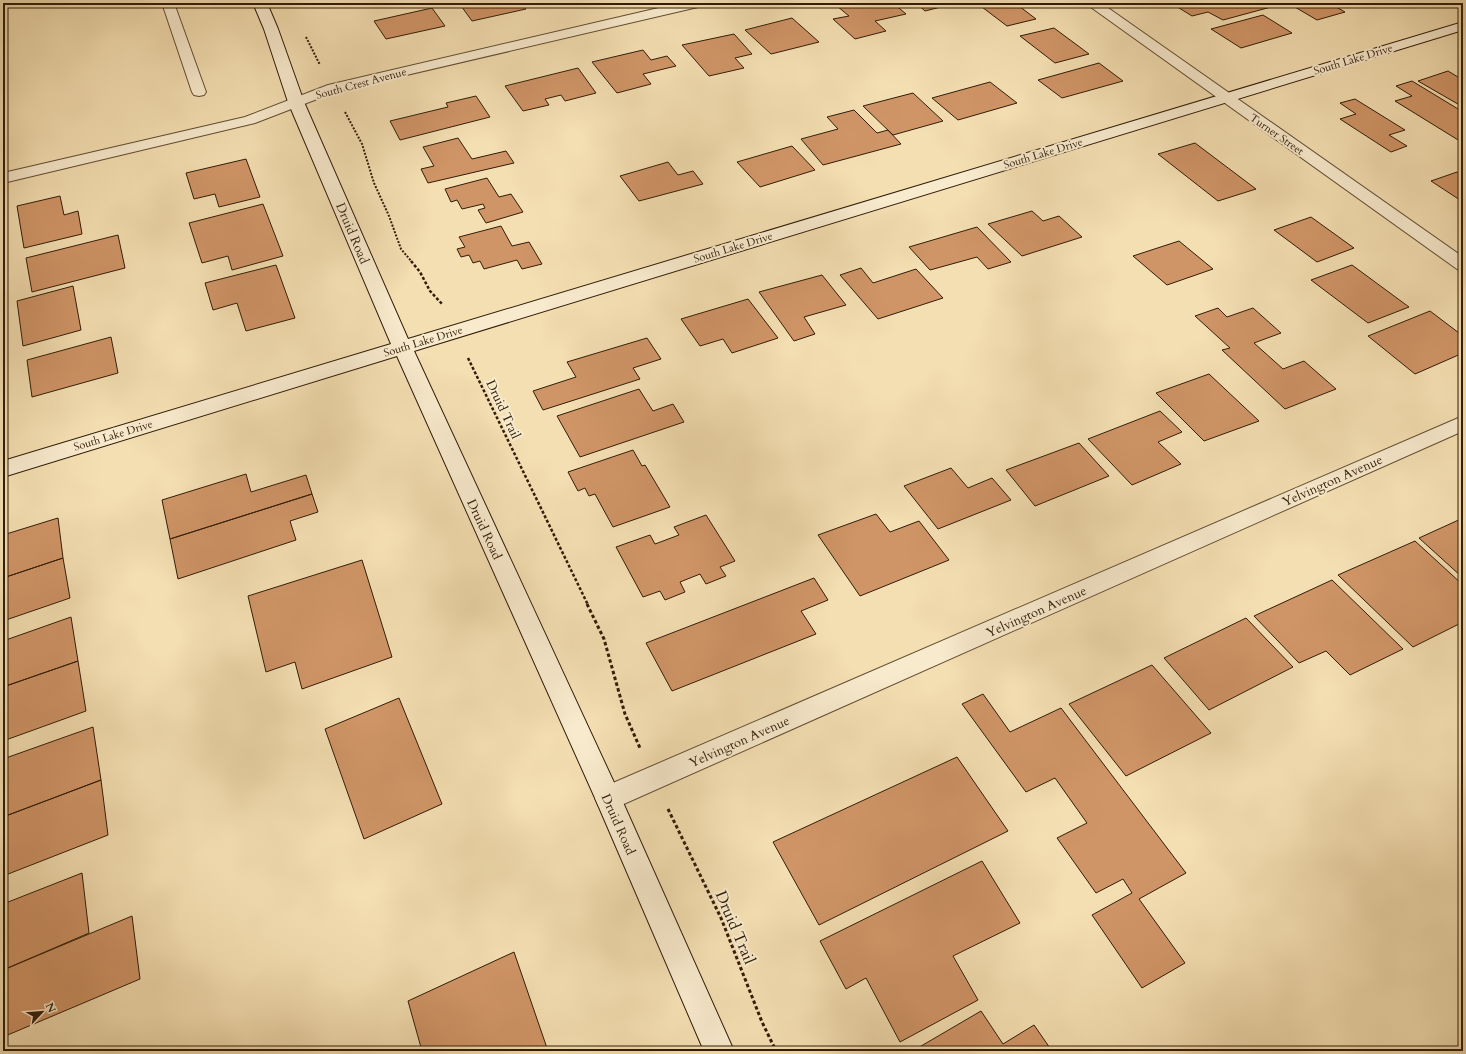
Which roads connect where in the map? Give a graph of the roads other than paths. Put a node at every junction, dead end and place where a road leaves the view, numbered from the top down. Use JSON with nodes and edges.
{"nodes":[{"id":1,"x":168,"y":3,"type":"edge"},
{"id":2,"x":260,"y":3,"type":"edge"},
{"id":3,"x":698,"y":3,"type":"edge"},
{"id":4,"x":1092,"y":3,"type":"edge"},
{"id":5,"x":1463,"y":26,"type":"edge"},
{"id":6,"x":199,"y":92,"type":"dead end"},
{"id":7,"x":1226,"y":97,"type":"junction"},
{"id":8,"x":296,"y":102,"type":"junction"},
{"id":9,"x":3,"y":178,"type":"edge"},
{"id":10,"x":1463,"y":265,"type":"edge"},
{"id":11,"x":402,"y":347,"type":"junction"},
{"id":12,"x":1463,"y":423,"type":"edge"},
{"id":13,"x":3,"y":469,"type":"edge"},
{"id":14,"x":608,"y":798,"type":"junction"},
{"id":15,"x":719,"y":1051,"type":"edge"}],
"edges":[{"from":1,"to":6,"type":"lane"},
{"from":2,"to":8,"type":"street","name":"Druid Road"},
{"from":3,"to":8,"type":"street","name":"South Crest Avenue"},
{"from":4,"to":7,"type":"street","name":"Turner Street"},
{"from":5,"to":7,"type":"street","name":"South Lake Drive"},
{"from":7,"to":10,"type":"street","name":"Turner Street"},
{"from":7,"to":11,"type":"street","name":"South Lake Drive"},
{"from":8,"to":9,"type":"street","name":"South Crest Avenue"},
{"from":8,"to":11,"type":"street","name":"Druid Road"},
{"from":11,"to":13,"type":"street","name":"South Lake Drive"},
{"from":11,"to":14,"type":"street","name":"Druid Road"},
{"from":12,"to":14,"type":"street","name":"Yelvington Avenue"},
{"from":14,"to":15,"type":"street","name":"Druid Road"}]}
